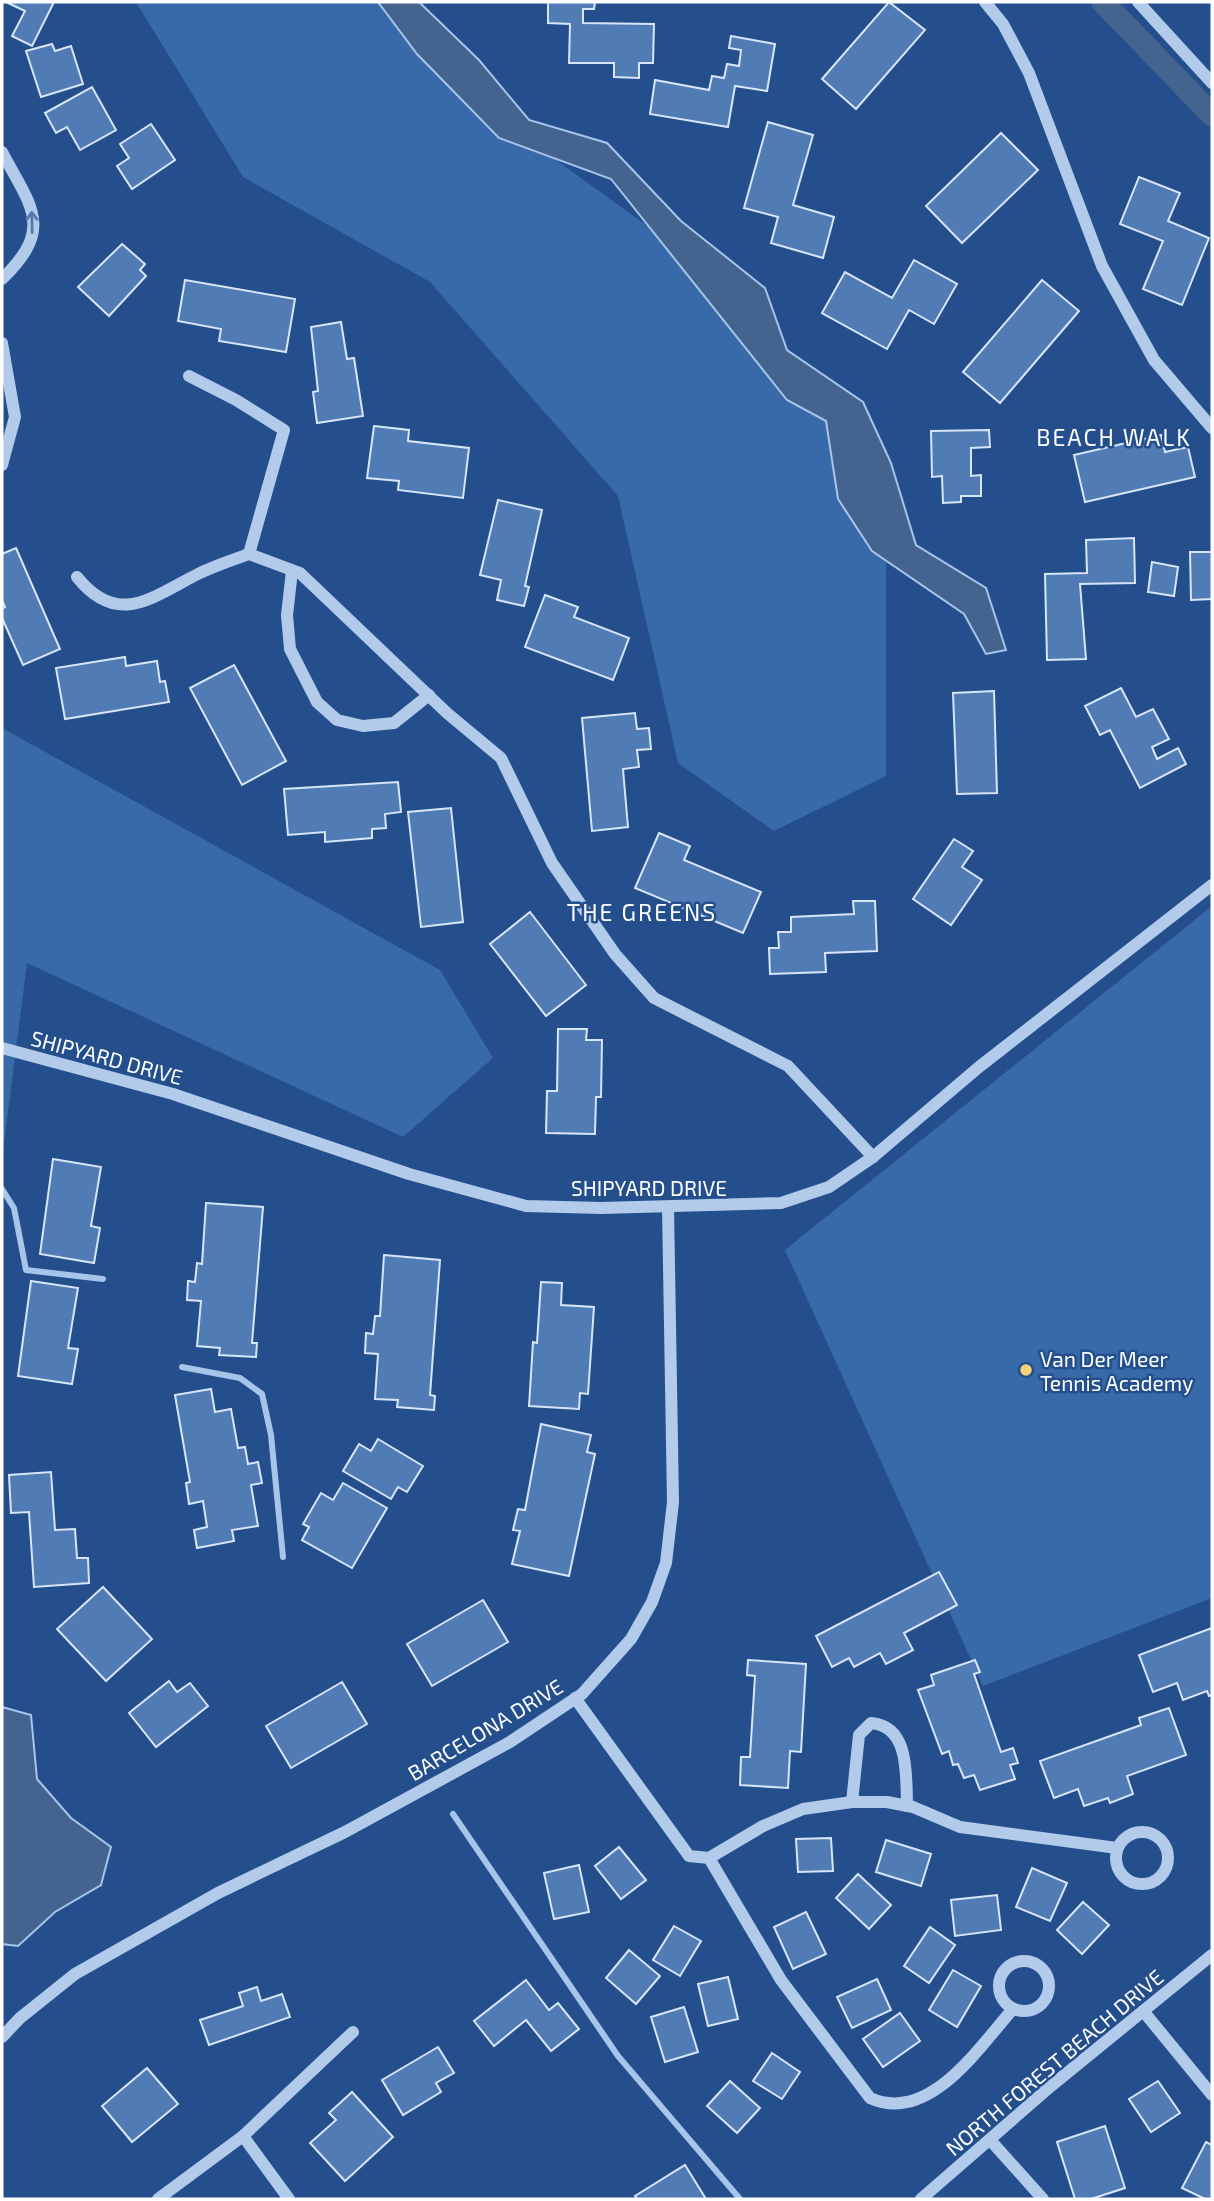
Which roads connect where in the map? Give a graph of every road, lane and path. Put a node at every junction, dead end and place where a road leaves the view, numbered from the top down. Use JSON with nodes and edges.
{"nodes":[{"id":1,"x":985,"y":2,"type":"edge"},
{"id":2,"x":1138,"y":2,"type":"edge"},
{"id":3,"x":1212,"y":83,"type":"edge"},
{"id":4,"x":2,"y":152,"type":"edge"},
{"id":5,"x":2,"y":279,"type":"edge"},
{"id":6,"x":2,"y":343,"type":"edge"},
{"id":7,"x":189,"y":376,"type":"dead end"},
{"id":8,"x":1212,"y":428,"type":"edge"},
{"id":9,"x":2,"y":465,"type":"edge"},
{"id":10,"x":249,"y":554,"type":"junction"},
{"id":11,"x":292,"y":571,"type":"junction"},
{"id":12,"x":77,"y":578,"type":"dead end"},
{"id":13,"x":429,"y":695,"type":"junction"},
{"id":14,"x":1212,"y":885,"type":"edge"},
{"id":15,"x":2,"y":1048,"type":"edge"},
{"id":16,"x":873,"y":1157,"type":"junction"},
{"id":17,"x":668,"y":1207,"type":"junction"},
{"id":18,"x":575,"y":1698,"type":"junction"},
{"id":19,"x":852,"y":1802,"type":"junction"},
{"id":20,"x":907,"y":1806,"type":"junction"},
{"id":21,"x":1117,"y":1848,"type":"junction"},
{"id":22,"x":709,"y":1858,"type":"junction"},
{"id":23,"x":1212,"y":1955,"type":"edge"},
{"id":24,"x":1013,"y":2009,"type":"junction"},
{"id":25,"x":1144,"y":2012,"type":"junction"},
{"id":26,"x":353,"y":2032,"type":"dead end"},
{"id":27,"x":2,"y":2037,"type":"edge"},
{"id":28,"x":1212,"y":2095,"type":"edge"},
{"id":29,"x":243,"y":2136,"type":"junction"},
{"id":30,"x":991,"y":2141,"type":"junction"},
{"id":31,"x":158,"y":2199,"type":"edge"},
{"id":32,"x":289,"y":2199,"type":"edge"},
{"id":33,"x":921,"y":2199,"type":"edge"},
{"id":34,"x":1042,"y":2199,"type":"edge"}],
"edges":[{"from":1,"to":8,"type":"street"},
{"from":2,"to":3,"type":"street"},
{"from":5,"to":4,"type":"street","one_way":true},
{"from":6,"to":9,"type":"street"},
{"from":7,"to":10,"type":"street"},
{"from":10,"to":11,"type":"street"},
{"from":10,"to":12,"type":"street"},
{"from":11,"to":13,"type":"street"},
{"from":11,"to":13,"type":"street"},
{"from":13,"to":16,"type":"street"},
{"from":14,"to":16,"type":"street","name":"SHIPYARD DRIVE"},
{"from":15,"to":17,"type":"street","name":"SHIPYARD DRIVE"},
{"from":16,"to":17,"type":"street","name":"SHIPYARD DRIVE"},
{"from":17,"to":18,"type":"street","name":"BARCELONA DRIVE"},
{"from":18,"to":22,"type":"street"},
{"from":18,"to":27,"type":"street","name":"BARCELONA DRIVE"},
{"from":19,"to":20,"type":"street"},
{"from":19,"to":20,"type":"street"},
{"from":19,"to":22,"type":"street"},
{"from":20,"to":21,"type":"street"},
{"from":21,"to":21,"type":"street"},
{"from":22,"to":24,"type":"street"},
{"from":23,"to":25,"type":"street","name":"NORTH FOREST BEACH DRIVE"},
{"from":24,"to":24,"type":"street"},
{"from":25,"to":28,"type":"street"},
{"from":25,"to":30,"type":"street","name":"NORTH FOREST BEACH DRIVE"},
{"from":26,"to":29,"type":"street"},
{"from":29,"to":31,"type":"street"},
{"from":29,"to":32,"type":"street"},
{"from":30,"to":33,"type":"street","name":"NORTH FOREST BEACH DRIVE"},
{"from":30,"to":34,"type":"street"}]}
